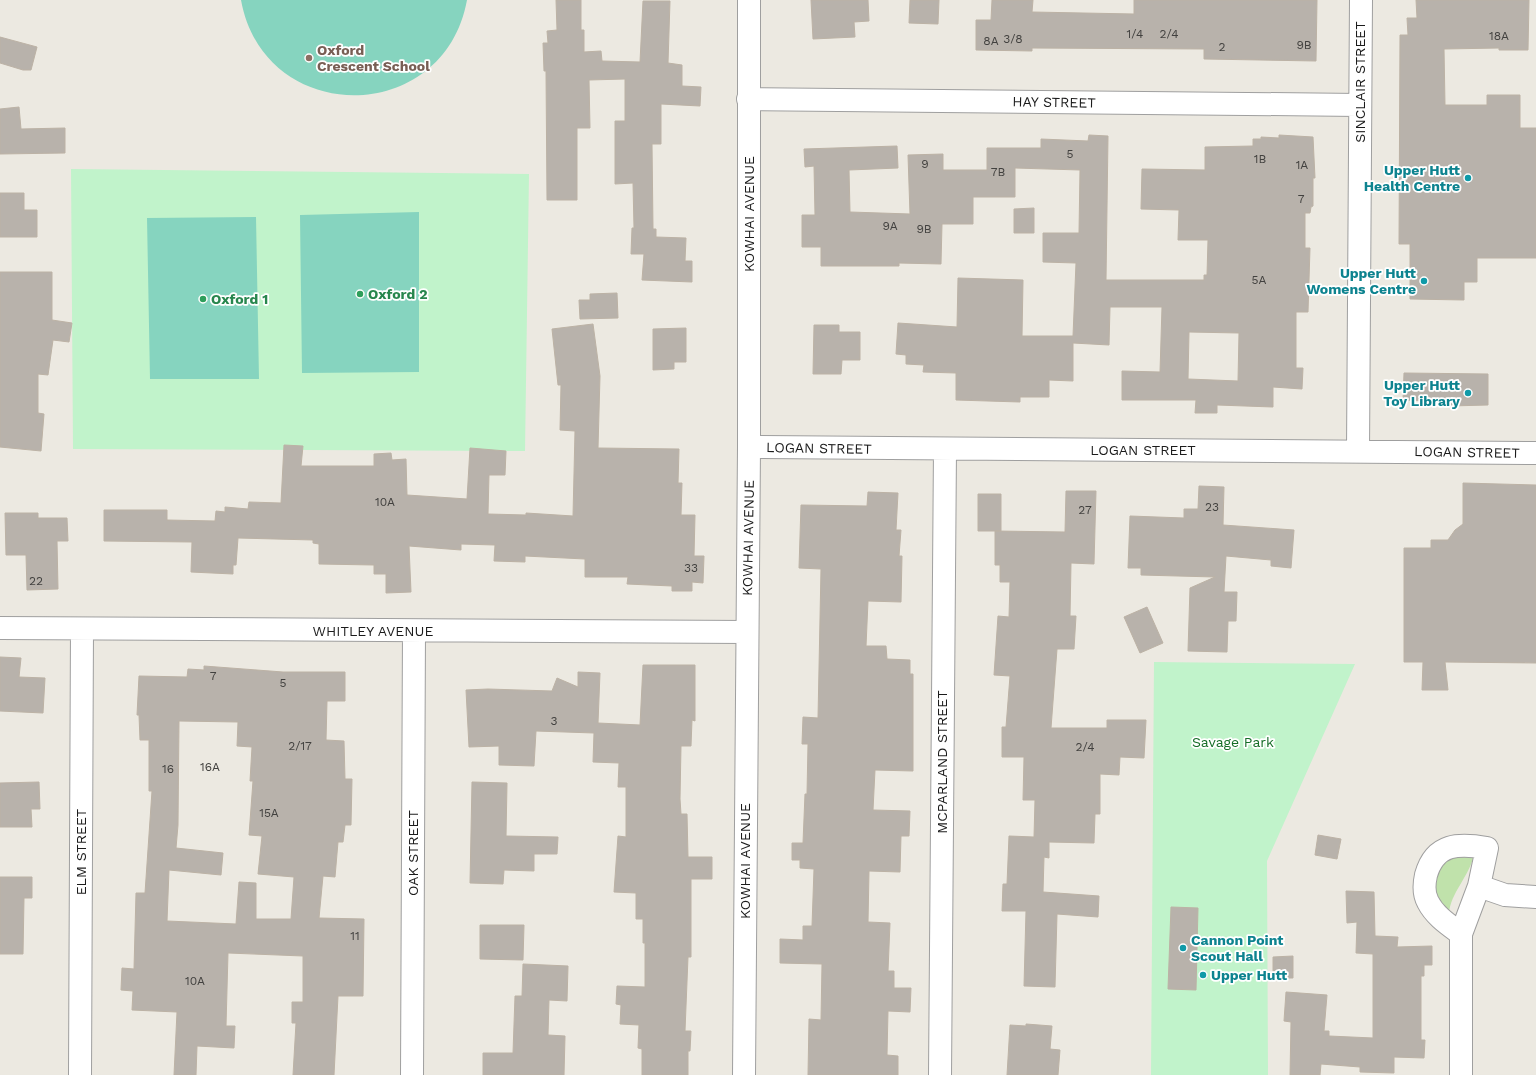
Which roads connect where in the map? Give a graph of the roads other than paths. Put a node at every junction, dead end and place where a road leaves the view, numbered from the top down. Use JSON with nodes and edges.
{"nodes":[{"id":1,"x":749,"y":0,"type":"edge"},
{"id":2,"x":1361,"y":0,"type":"edge"},
{"id":3,"x":748,"y":99,"type":"junction"},
{"id":4,"x":1360,"y":105,"type":"junction"},
{"id":5,"x":749,"y":447,"type":"junction"},
{"id":6,"x":945,"y":449,"type":"junction"},
{"id":7,"x":1358,"y":451,"type":"junction"},
{"id":8,"x":1536,"y":453,"type":"edge"},
{"id":9,"x":0,"y":628,"type":"edge"},
{"id":10,"x":82,"y":629,"type":"junction"},
{"id":11,"x":414,"y":631,"type":"junction"},
{"id":12,"x":747,"y":632,"type":"junction"},
{"id":13,"x":1479,"y":886,"type":"junction"},
{"id":14,"x":1536,"y":896,"type":"edge"},
{"id":15,"x":1461,"y":934,"type":"junction"},
{"id":16,"x":80,"y":1075,"type":"edge"},
{"id":17,"x":412,"y":1075,"type":"edge"},
{"id":18,"x":744,"y":1075,"type":"edge"},
{"id":19,"x":940,"y":1075,"type":"edge"},
{"id":20,"x":1461,"y":1075,"type":"edge"}],
"edges":[{"from":1,"to":3,"type":"street","name":"KOWHAI AVENUE"},
{"from":2,"to":4,"type":"street","name":"SINCLAIR STREET"},
{"from":3,"to":4,"type":"street","name":"HAY STREET"},
{"from":3,"to":5,"type":"street","name":"KOWHAI AVENUE"},
{"from":4,"to":7,"type":"street","name":"SINCLAIR STREET"},
{"from":5,"to":6,"type":"street","name":"LOGAN STREET"},
{"from":5,"to":12,"type":"street","name":"KOWHAI AVENUE"},
{"from":6,"to":7,"type":"street","name":"LOGAN STREET"},
{"from":6,"to":19,"type":"street","name":"MCPARLAND STREET"},
{"from":7,"to":8,"type":"street","name":"LOGAN STREET"},
{"from":9,"to":10,"type":"street","name":"WHITLEY AVENUE"},
{"from":10,"to":11,"type":"street","name":"WHITLEY AVENUE"},
{"from":10,"to":16,"type":"street","name":"ELM STREET"},
{"from":11,"to":12,"type":"street","name":"WHITLEY AVENUE"},
{"from":11,"to":17,"type":"street","name":"OAK STREET"},
{"from":12,"to":18,"type":"street","name":"KOWHAI AVENUE"},
{"from":13,"to":14,"type":"street"},
{"from":13,"to":15,"type":"street"},
{"from":13,"to":15,"type":"street"},
{"from":15,"to":20,"type":"street"}]}
